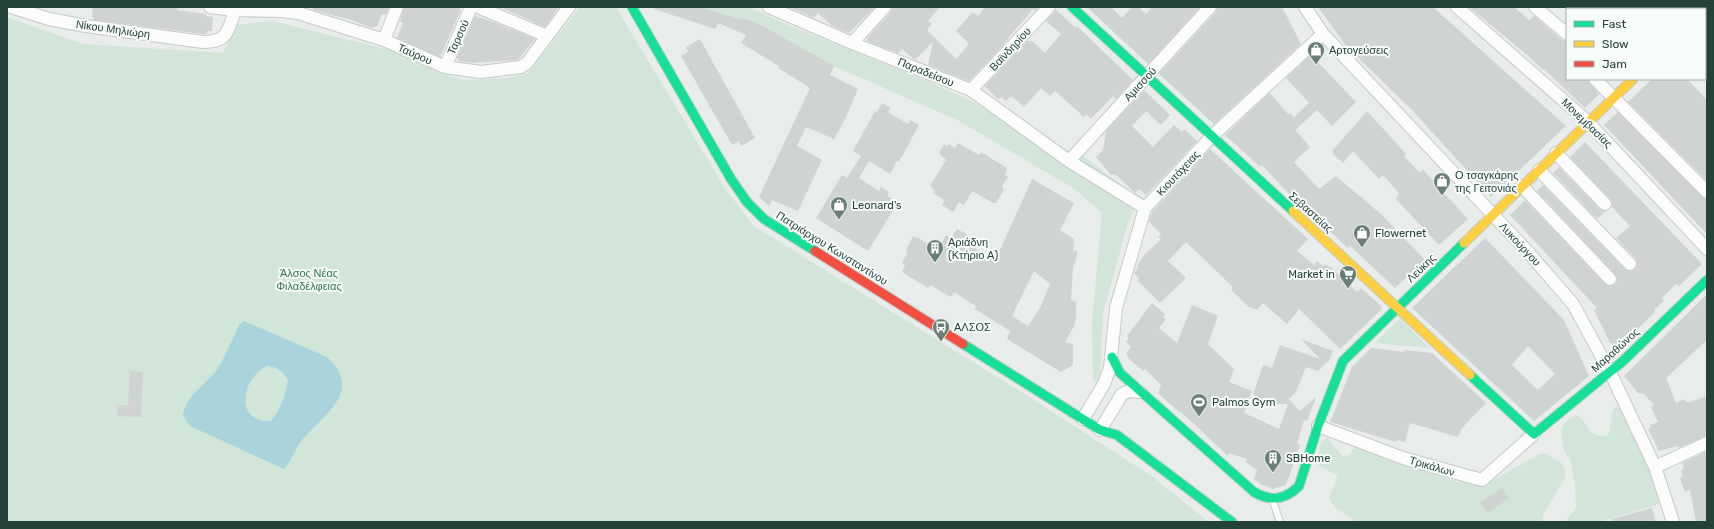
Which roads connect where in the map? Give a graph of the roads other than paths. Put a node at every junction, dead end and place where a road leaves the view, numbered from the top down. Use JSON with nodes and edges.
{"nodes":[{"id":1,"x":11,"y":7,"type":"edge"},
{"id":2,"x":210,"y":7,"type":"edge"},
{"id":3,"x":397,"y":7,"type":"edge"},
{"id":4,"x":471,"y":7,"type":"edge"},
{"id":5,"x":478,"y":7,"type":"edge"},
{"id":6,"x":569,"y":7,"type":"edge"},
{"id":7,"x":632,"y":7,"type":"edge"},
{"id":8,"x":769,"y":7,"type":"edge"},
{"id":9,"x":885,"y":7,"type":"edge"},
{"id":10,"x":1049,"y":7,"type":"edge"},
{"id":11,"x":1072,"y":7,"type":"edge"},
{"id":12,"x":1210,"y":7,"type":"edge"},
{"id":13,"x":1305,"y":7,"type":"edge"},
{"id":14,"x":1457,"y":7,"type":"edge"},
{"id":15,"x":1535,"y":7,"type":"edge"},
{"id":16,"x":236,"y":9,"type":"edge"},
{"id":17,"x":1566,"y":33,"type":"edge"},
{"id":18,"x":1323,"y":34,"type":"junction"},
{"id":19,"x":547,"y":36,"type":"junction"},
{"id":20,"x":384,"y":40,"type":"junction"},
{"id":21,"x":852,"y":43,"type":"junction"},
{"id":22,"x":445,"y":67,"type":"junction"},
{"id":23,"x":1146,"y":77,"type":"junction"},
{"id":24,"x":1596,"y":80,"type":"edge"},
{"id":25,"x":1632,"y":80,"type":"edge"},
{"id":26,"x":971,"y":90,"type":"junction"},
{"id":27,"x":1614,"y":97,"type":"junction"},
{"id":28,"x":1588,"y":122,"type":"junction"},
{"id":29,"x":1211,"y":137,"type":"junction"},
{"id":30,"x":1556,"y":153,"type":"junction"},
{"id":31,"x":1069,"y":161,"type":"junction"},
{"id":32,"x":1539,"y":170,"type":"junction"},
{"id":33,"x":1522,"y":186,"type":"junction"},
{"id":34,"x":1707,"y":192,"type":"edge"},
{"id":35,"x":1605,"y":204,"type":"dead end"},
{"id":36,"x":1146,"y":208,"type":"junction"},
{"id":37,"x":1493,"y":214,"type":"junction"},
{"id":38,"x":1707,"y":249,"type":"edge"},
{"id":39,"x":1630,"y":264,"type":"dead end"},
{"id":40,"x":1610,"y":279,"type":"dead end"},
{"id":41,"x":1707,"y":280,"type":"edge"},
{"id":42,"x":1398,"y":307,"type":"junction"},
{"id":43,"x":1112,"y":357,"type":"junction"},
{"id":44,"x":1610,"y":372,"type":"junction"},
{"id":45,"x":1104,"y":384,"type":"junction"},
{"id":46,"x":1140,"y":392,"type":"junction"},
{"id":47,"x":1122,"y":394,"type":"junction"},
{"id":48,"x":1083,"y":419,"type":"junction"},
{"id":49,"x":1318,"y":426,"type":"junction"},
{"id":50,"x":1100,"y":430,"type":"junction"},
{"id":51,"x":1534,"y":434,"type":"junction"},
{"id":52,"x":1707,"y":443,"type":"edge"},
{"id":53,"x":1112,"y":444,"type":"dead end"},
{"id":54,"x":1124,"y":452,"type":"dead end"},
{"id":55,"x":1655,"y":467,"type":"junction"},
{"id":56,"x":1273,"y":499,"type":"junction"},
{"id":57,"x":1216,"y":522,"type":"edge"},
{"id":58,"x":1232,"y":522,"type":"edge"},
{"id":59,"x":1280,"y":522,"type":"edge"},
{"id":60,"x":1673,"y":522,"type":"edge"}],
"edges":[{"from":1,"to":16,"type":"street","name":"Νίκου Μηλιώρη"},
{"from":2,"to":16,"type":"street","name":"Ταύρου"},
{"from":3,"to":20,"type":"street"},
{"from":4,"to":22,"type":"street","name":"Ταρσού"},
{"from":5,"to":19,"type":"street"},
{"from":6,"to":19,"type":"street","name":"Ταύρου"},
{"from":7,"to":48,"type":"street","name":"Πατριάρχου Κωνσταντίνου"},
{"from":8,"to":21,"type":"street","name":"Παραδείσου"},
{"from":9,"to":21,"type":"street"},
{"from":10,"to":26,"type":"street","name":"Βαϊνδηρίου"},
{"from":11,"to":23,"type":"street","name":"Σεβαστείας"},
{"from":12,"to":23,"type":"street","name":"Αμισσού"},
{"from":13,"to":18,"type":"street","name":"Λυκούργου"},
{"from":14,"to":28,"type":"street","name":"Μονεμβασίας"},
{"from":15,"to":17,"type":"street"},
{"from":16,"to":20,"type":"street","name":"Ταύρου"},
{"from":18,"to":29,"type":"street","name":"Κιουτάχειας"},
{"from":18,"to":37,"type":"street","name":"Λυκούργου"},
{"from":19,"to":22,"type":"street","name":"Ταύρου"},
{"from":20,"to":22,"type":"street","name":"Ταύρου"},
{"from":21,"to":26,"type":"street","name":"Παραδείσου"},
{"from":23,"to":29,"type":"street","name":"Σεβαστείας"},
{"from":23,"to":31,"type":"street","name":"Αμισσού"},
{"from":24,"to":27,"type":"street"},
{"from":25,"to":27,"type":"street","name":"Λεύκης"},
{"from":26,"to":31,"type":"street","name":"Παραδείσου"},
{"from":27,"to":28,"type":"street","name":"Λεύκης"},
{"from":27,"to":34,"type":"street"},
{"from":28,"to":30,"type":"street","name":"Λεύκης"},
{"from":28,"to":38,"type":"street","name":"Μονεμβασίας"},
{"from":29,"to":36,"type":"street","name":"Κιουτάχειας"},
{"from":29,"to":42,"type":"street","name":"Σεβαστείας"},
{"from":30,"to":32,"type":"street","name":"Λεύκης"},
{"from":30,"to":35,"type":"street"},
{"from":31,"to":36,"type":"street","name":"Παραδείσου"},
{"from":32,"to":33,"type":"street","name":"Λεύκης"},
{"from":32,"to":39,"type":"street"},
{"from":33,"to":37,"type":"street","name":"Λεύκης"},
{"from":33,"to":40,"type":"street"},
{"from":36,"to":43,"type":"street","name":"Κιουτάχειας"},
{"from":37,"to":42,"type":"street","name":"Λεύκης"},
{"from":37,"to":44,"type":"street","name":"Λυκούργου"},
{"from":41,"to":44,"type":"street","name":"Μαραθώνος"},
{"from":42,"to":49,"type":"street","name":"Λεύκης"},
{"from":42,"to":51,"type":"street","name":"Σεβαστείας"},
{"from":43,"to":45,"type":"street","name":"Κιουτάχειας"},
{"from":43,"to":46,"type":"street"},
{"from":44,"to":51,"type":"street","name":"Μαραθώνος"},
{"from":44,"to":55,"type":"street","name":"Λυκούργου"},
{"from":45,"to":47,"type":"street"},
{"from":45,"to":48,"type":"street","name":"Κιουτάχειας"},
{"from":46,"to":47,"type":"street"},
{"from":46,"to":56,"type":"street"},
{"from":47,"to":50,"type":"street"},
{"from":48,"to":50,"type":"street","name":"Πατριάρχου Κωνσταντίνου"},
{"from":49,"to":51,"type":"street","name":"Τρικάλων"},
{"from":49,"to":56,"type":"street","name":"Λεύκης"},
{"from":50,"to":53,"type":"street","name":"Πατριάρχου Κωνσταντίνου"},
{"from":50,"to":58,"type":"street","name":"Πατριάρχου Κωνσταντίνου"},
{"from":52,"to":55,"type":"street"},
{"from":54,"to":57,"type":"street"},
{"from":55,"to":60,"type":"street","name":"Λυκούργου"},
{"from":56,"to":59,"type":"lane"}]}
